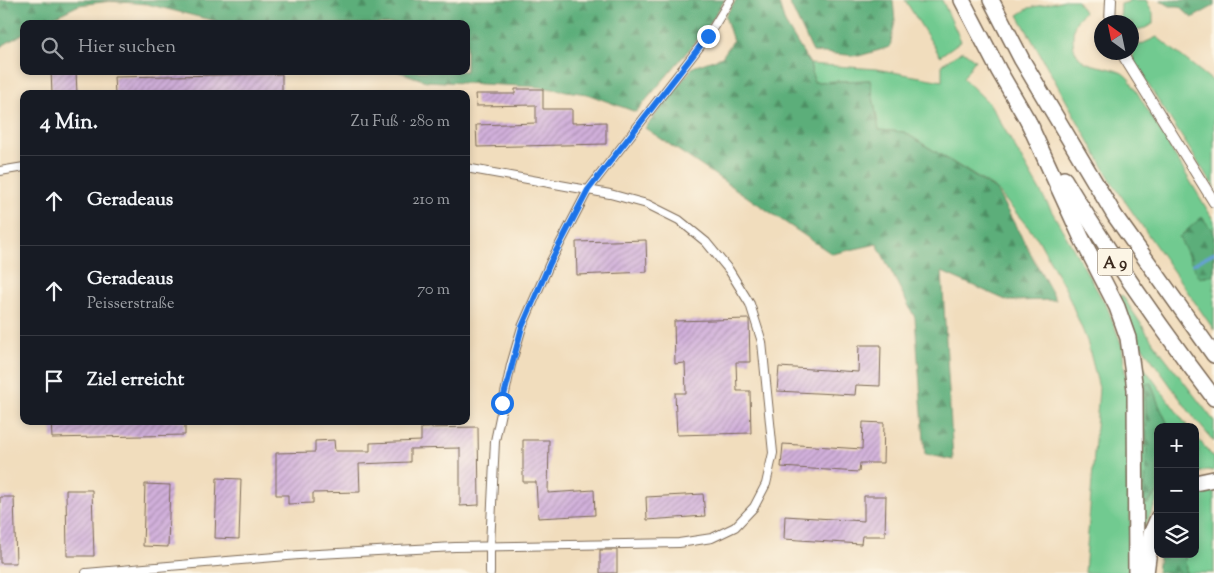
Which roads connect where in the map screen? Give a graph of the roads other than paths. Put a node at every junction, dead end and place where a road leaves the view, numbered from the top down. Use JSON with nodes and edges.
{"nodes":[{"id":1,"x":730,"y":0,"type":"edge"},
{"id":2,"x":962,"y":0,"type":"edge"},
{"id":3,"x":991,"y":0,"type":"edge"},
{"id":4,"x":1111,"y":0,"type":"edge"},
{"id":5,"x":1110,"y":15,"type":"edge"},
{"id":6,"x":1125,"y":60,"type":"edge"},
{"id":7,"x":1027,"y":119,"type":"junction"},
{"id":8,"x":20,"y":168,"type":"edge"},
{"id":9,"x":470,"y":169,"type":"edge"},
{"id":10,"x":0,"y":171,"type":"edge"},
{"id":11,"x":588,"y":190,"type":"junction"},
{"id":12,"x":1214,"y":202,"type":"edge"},
{"id":13,"x":1184,"y":315,"type":"junction"},
{"id":14,"x":1214,"y":346,"type":"edge"},
{"id":15,"x":1214,"y":356,"type":"edge"},
{"id":16,"x":1214,"y":398,"type":"edge"},
{"id":17,"x":1214,"y":479,"type":"edge"},
{"id":18,"x":1199,"y":482,"type":"edge"},
{"id":19,"x":1154,"y":527,"type":"edge"},
{"id":20,"x":490,"y":546,"type":"junction"},
{"id":21,"x":86,"y":573,"type":"edge"},
{"id":22,"x":490,"y":573,"type":"edge"},
{"id":23,"x":1136,"y":573,"type":"edge"},
{"id":24,"x":1146,"y":573,"type":"edge"}],
"edges":[{"from":1,"to":11,"type":"street"},
{"from":2,"to":7,"type":"highway","number":"A 9"},
{"from":3,"to":13,"type":"highway","number":"A 9"},
{"from":4,"to":5,"type":"street"},
{"from":6,"to":12,"type":"street"},
{"from":7,"to":16,"type":"highway","number":"A 9"},
{"from":7,"to":23,"type":"highway"},
{"from":8,"to":10,"type":"street"},
{"from":9,"to":11,"type":"street"},
{"from":11,"to":20,"type":"street"},
{"from":11,"to":20,"type":"street"},
{"from":13,"to":14,"type":"highway"},
{"from":13,"to":15,"type":"highway","number":"A 9"},
{"from":17,"to":18,"type":"highway"},
{"from":19,"to":24,"type":"highway"},
{"from":20,"to":21,"type":"street"},
{"from":20,"to":22,"type":"street"}]}
